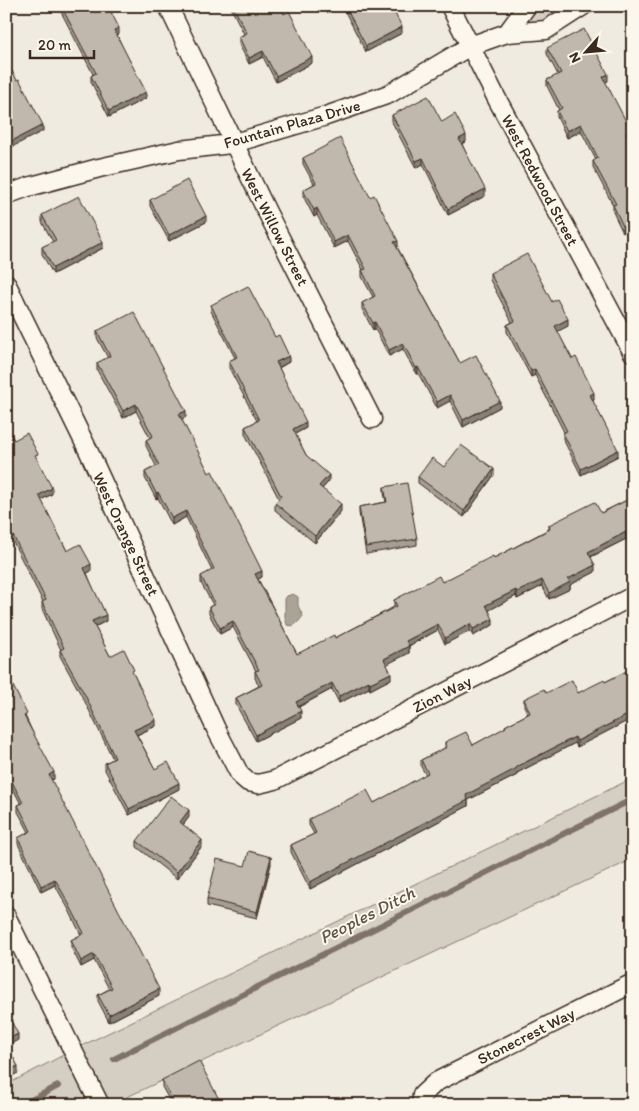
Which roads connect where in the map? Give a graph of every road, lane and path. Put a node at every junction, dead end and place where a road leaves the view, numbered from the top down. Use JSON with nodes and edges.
{"nodes":[{"id":1,"x":168,"y":6,"type":"edge"},
{"id":2,"x":450,"y":6,"type":"edge"},
{"id":3,"x":527,"y":6,"type":"edge"},
{"id":4,"x":583,"y":6,"type":"edge"},
{"id":5,"x":507,"y":33,"type":"junction"},
{"id":6,"x":470,"y":46,"type":"junction"},
{"id":7,"x":234,"y":143,"type":"junction"},
{"id":8,"x":6,"y":195,"type":"edge"},
{"id":9,"x":6,"y":283,"type":"edge"},
{"id":10,"x":633,"y":353,"type":"edge"},
{"id":11,"x":372,"y":418,"type":"dead end"},
{"id":12,"x":633,"y":596,"type":"edge"},
{"id":13,"x":248,"y":782,"type":"joint"},
{"id":14,"x":6,"y":916,"type":"edge"},
{"id":15,"x":633,"y":983,"type":"edge"},
{"id":16,"x":421,"y":1100,"type":"edge"},
{"id":17,"x":100,"y":1105,"type":"edge"}],
"edges":[{"from":1,"to":7,"type":"street","name":"West Willow Street"},
{"from":2,"to":6,"type":"street","name":"West Redwood Street"},
{"from":3,"to":5,"type":"street"},
{"from":4,"to":5,"type":"street","name":"Fountain Plaza Drive"},
{"from":5,"to":6,"type":"street","name":"Fountain Plaza Drive"},
{"from":6,"to":7,"type":"street","name":"Fountain Plaza Drive"},
{"from":6,"to":10,"type":"street","name":"West Redwood Street"},
{"from":7,"to":8,"type":"street","name":"Fountain Plaza Drive"},
{"from":7,"to":11,"type":"street","name":"West Willow Street"},
{"from":9,"to":13,"type":"street","name":"West Orange Street"},
{"from":12,"to":13,"type":"street","name":"Zion Way"},
{"from":14,"to":17,"type":"street"},
{"from":15,"to":16,"type":"street","name":"Stonecrest Way"}]}
